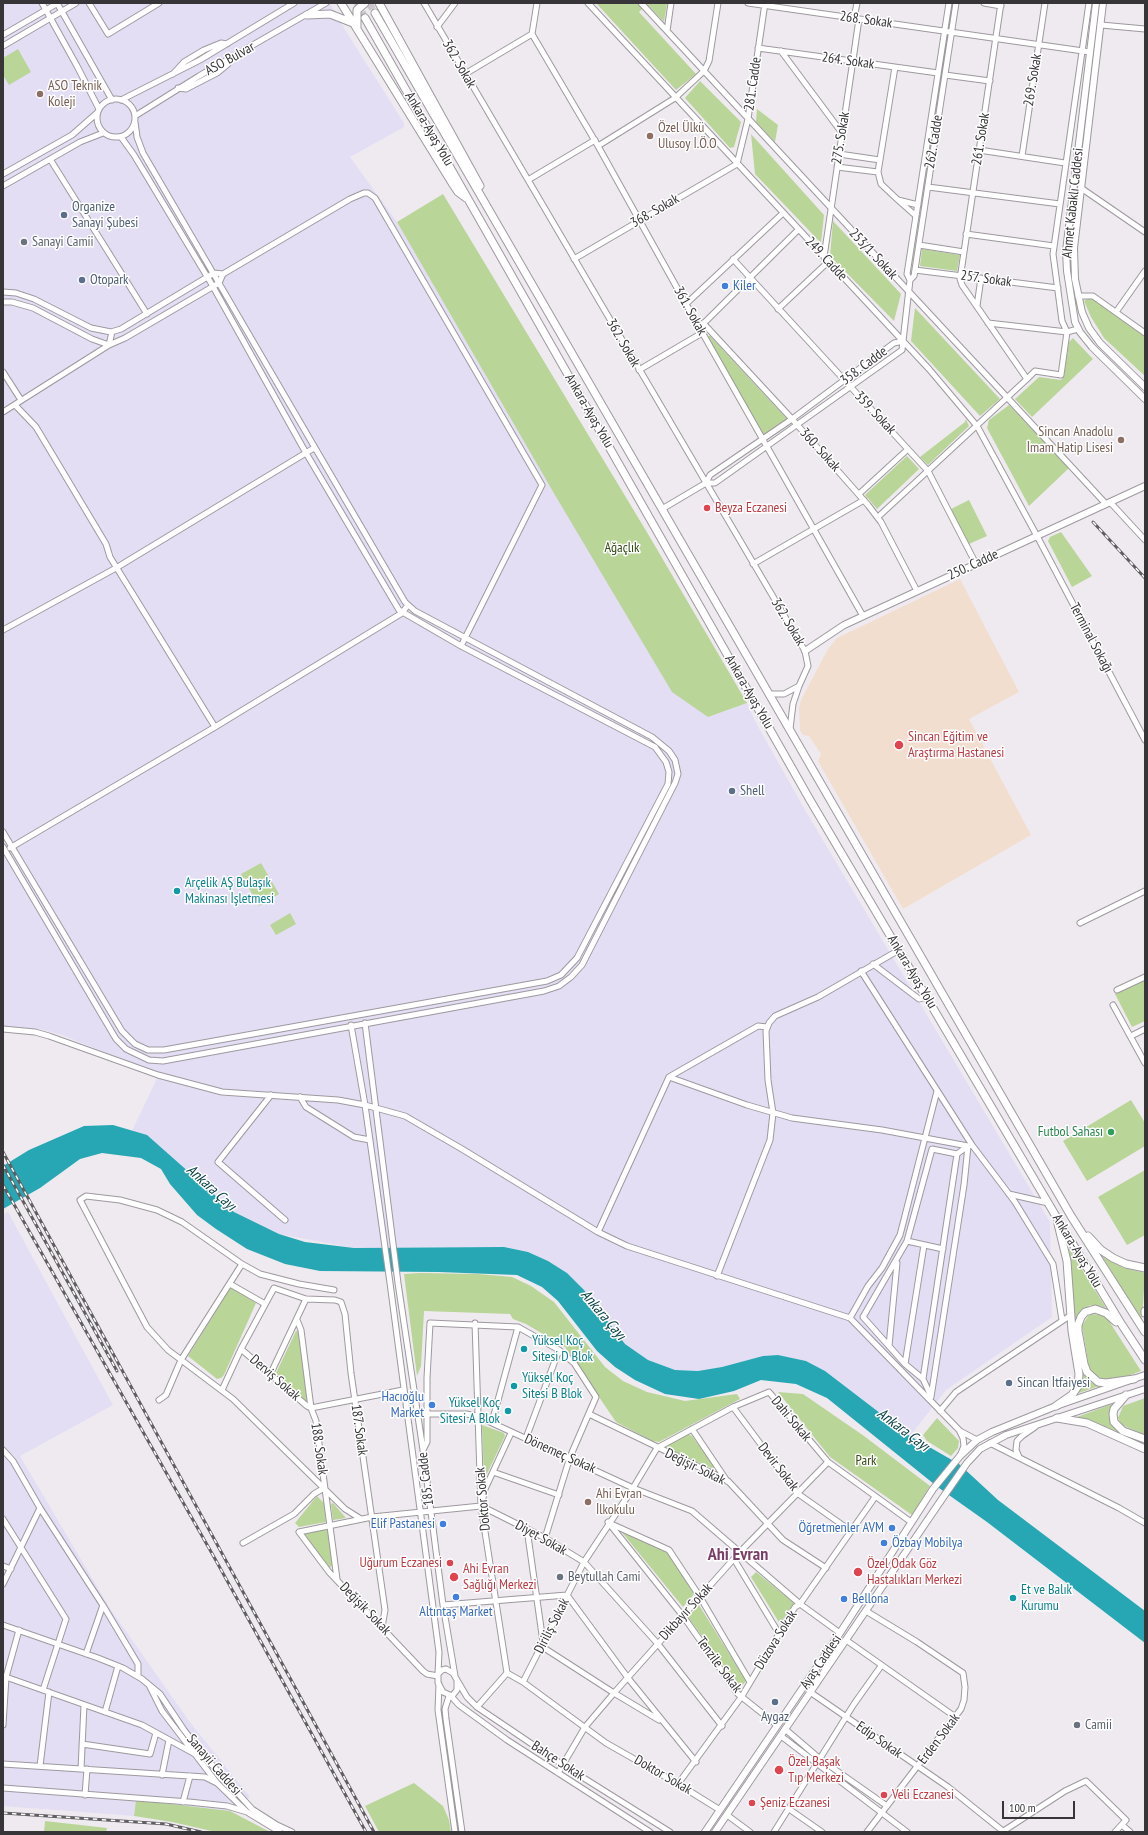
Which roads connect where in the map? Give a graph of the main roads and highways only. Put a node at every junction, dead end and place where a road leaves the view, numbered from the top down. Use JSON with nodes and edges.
{"nodes":[{"id":1,"x":341,"y":3,"type":"edge"},
{"id":2,"x":365,"y":3,"type":"edge"},
{"id":3,"x":373,"y":3,"type":"edge"},
{"id":4,"x":1096,"y":3,"type":"edge"},
{"id":5,"x":1103,"y":3,"type":"edge"},
{"id":6,"x":381,"y":6,"type":"edge"},
{"id":7,"x":375,"y":13,"type":"tunnel mouth"},
{"id":8,"x":307,"y":15,"type":"road end"},
{"id":9,"x":365,"y":18,"type":"tunnel mouth"},
{"id":10,"x":356,"y":26,"type":"junction"},
{"id":11,"x":482,"y":198,"type":"junction"},
{"id":12,"x":469,"y":201,"type":"junction"},
{"id":13,"x":1087,"y":325,"type":"junction"},
{"id":14,"x":1078,"y":330,"type":"junction"},
{"id":15,"x":1145,"y":387,"type":"edge"},
{"id":16,"x":1145,"y":399,"type":"edge"},
{"id":17,"x":1145,"y":486,"type":"edge"},
{"id":18,"x":805,"y":651,"type":"road end"},
{"id":19,"x":1071,"y":1216,"type":"junction"},
{"id":20,"x":1057,"y":1218,"type":"junction"},
{"id":21,"x":1145,"y":1268,"type":"edge"},
{"id":22,"x":1145,"y":1332,"type":"edge"},
{"id":23,"x":1132,"y":1340,"type":"junction"},
{"id":24,"x":1145,"y":1360,"type":"edge"},
{"id":25,"x":1144,"y":1376,"type":"edge"},
{"id":26,"x":1134,"y":1380,"type":"junction"},
{"id":27,"x":1145,"y":1389,"type":"edge"},
{"id":28,"x":1126,"y":1395,"type":"junction"},
{"id":29,"x":1056,"y":1406,"type":"junction"},
{"id":30,"x":1058,"y":1418,"type":"junction"},
{"id":31,"x":1145,"y":1439,"type":"edge"},
{"id":32,"x":1145,"y":1449,"type":"edge"},
{"id":33,"x":705,"y":1832,"type":"edge"},
{"id":34,"x":715,"y":1832,"type":"edge"}],
"edges":[{"from":1,"to":10,"type":"highway"},
{"from":2,"to":10,"type":"highway"},
{"from":3,"to":6,"type":"highway"},
{"from":4,"to":14,"type":"main road","name":"Ahmet Kabaklı Caddesi"},
{"from":5,"to":13,"type":"main road","name":"Ahmet Kabaklı Caddesi"},
{"from":6,"to":11,"type":"highway"},
{"from":7,"to":11,"type":"highway","name":"Ankara-Ayaş Yolu"},
{"from":8,"to":10,"type":"highway"},
{"from":9,"to":12,"type":"highway","name":"Ankara-Ayaş Yolu"},
{"from":10,"to":12,"type":"highway"},
{"from":11,"to":19,"type":"highway","name":"Ankara-Ayaş Yolu"},
{"from":12,"to":20,"type":"highway","name":"Ankara-Ayaş Yolu"},
{"from":13,"to":14,"type":"main road"},
{"from":13,"to":15,"type":"main road","name":"Ahmet Kabaklı Caddesi"},
{"from":14,"to":16,"type":"main road","name":"Ahmet Kabaklı Caddesi"},
{"from":17,"to":18,"type":"main road","name":"250. Cadde"},
{"from":19,"to":21,"type":"highway"},
{"from":19,"to":22,"type":"highway","name":"Ankara-Ayaş Yolu"},
{"from":20,"to":23,"type":"highway","name":"Ankara-Ayaş Yolu"},
{"from":20,"to":29,"type":"highway"},
{"from":23,"to":24,"type":"highway","name":"Ankara-Ayaş Yolu"},
{"from":23,"to":26,"type":"highway"},
{"from":25,"to":26,"type":"main road","name":"Ayaş Caddesi"},
{"from":26,"to":29,"type":"main road","name":"Ayaş Caddesi"},
{"from":27,"to":28,"type":"main road","name":"Ayaş Caddesi"},
{"from":28,"to":30,"type":"main road","name":"Ayaş Caddesi"},
{"from":28,"to":31,"type":"highway"},
{"from":29,"to":33,"type":"main road","name":"Ayaş Caddesi"},
{"from":30,"to":32,"type":"highway"},
{"from":30,"to":34,"type":"main road","name":"Ayaş Caddesi"}]}
